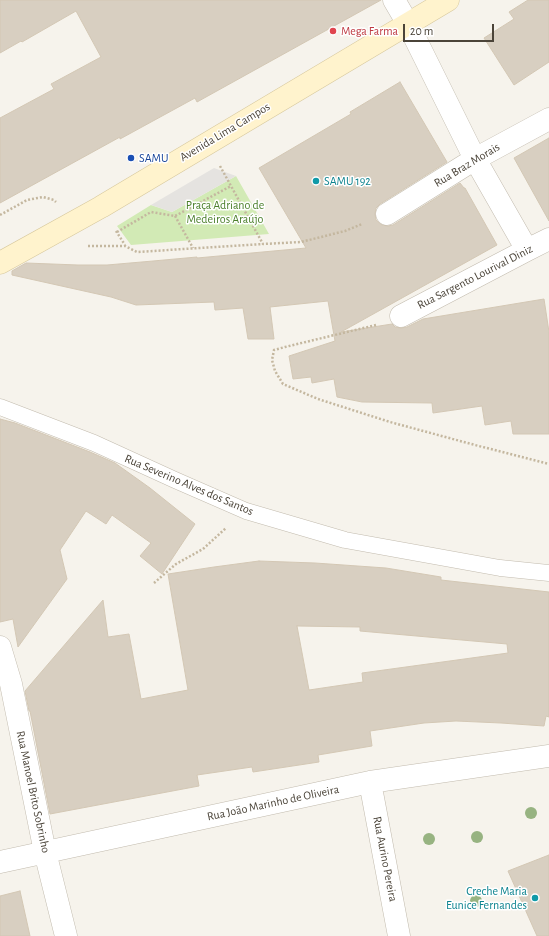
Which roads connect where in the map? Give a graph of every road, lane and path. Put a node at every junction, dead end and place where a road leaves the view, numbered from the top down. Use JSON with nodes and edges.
{"nodes":[{"id":1,"x":394,"y":0,"type":"edge"},
{"id":2,"x":448,"y":0,"type":"edge"},
{"id":3,"x":408,"y":24,"type":"junction"},
{"id":4,"x":549,"y":119,"type":"edge"},
{"id":5,"x":207,"y":143,"type":"junction"},
{"id":6,"x":475,"y":159,"type":"junction"},
{"id":7,"x":231,"y":186,"type":"junction"},
{"id":8,"x":387,"y":214,"type":"joint"},
{"id":9,"x":0,"y":216,"type":"edge"},
{"id":10,"x":175,"y":216,"type":"junction"},
{"id":11,"x":70,"y":224,"type":"junction"},
{"id":12,"x":117,"y":232,"type":"dead end"},
{"id":13,"x":549,"y":239,"type":"edge"},
{"id":14,"x":263,"y":244,"type":"junction"},
{"id":15,"x":193,"y":248,"type":"junction"},
{"id":16,"x":527,"y":250,"type":"junction"},
{"id":17,"x":0,"y":263,"type":"edge"},
{"id":18,"x":401,"y":316,"type":"joint"},
{"id":19,"x":0,"y":407,"type":"edge"},
{"id":20,"x":549,"y":464,"type":"edge"},
{"id":21,"x":246,"y":511,"type":"junction"},
{"id":22,"x":549,"y":573,"type":"edge"},
{"id":23,"x":154,"y":583,"type":"dead end"},
{"id":24,"x":0,"y":647,"type":"edge"},
{"id":25,"x":549,"y":756,"type":"edge"},
{"id":26,"x":370,"y":782,"type":"junction"},
{"id":27,"x":45,"y":852,"type":"junction"},
{"id":28,"x":0,"y":862,"type":"edge"},
{"id":29,"x":66,"y":936,"type":"edge"},
{"id":30,"x":399,"y":936,"type":"edge"}],
"edges":[{"from":1,"to":3,"type":"street"},
{"from":2,"to":3,"type":"main road","name":"Avenida Lima Campos"},
{"from":3,"to":5,"type":"main road","name":"Avenida Lima Campos"},
{"from":3,"to":6,"type":"street"},
{"from":4,"to":6,"type":"street","name":"Rua Braz Morais"},
{"from":5,"to":7,"type":"path"},
{"from":5,"to":11,"type":"main road","name":"Avenida Lima Campos"},
{"from":6,"to":8,"type":"street","name":"Rua Braz Morais"},
{"from":6,"to":16,"type":"street"},
{"from":7,"to":10,"type":"path"},
{"from":7,"to":14,"type":"path"},
{"from":8,"to":14,"type":"path"},
{"from":9,"to":11,"type":"path"},
{"from":10,"to":12,"type":"path"},
{"from":10,"to":15,"type":"path"},
{"from":11,"to":15,"type":"path"},
{"from":11,"to":17,"type":"main road","name":"Avenida Lima Campos"},
{"from":13,"to":16,"type":"street","name":"Rua Sargento Lourival Diniz"},
{"from":14,"to":15,"type":"path"},
{"from":16,"to":18,"type":"street","name":"Rua Sargento Lourival Diniz"},
{"from":18,"to":20,"type":"path"},
{"from":19,"to":21,"type":"lane","name":"Rua Severino Alves dos Santos"},
{"from":21,"to":22,"type":"lane","name":"Rua Severino Alves dos Santos"},
{"from":21,"to":23,"type":"path"},
{"from":24,"to":27,"type":"street","name":"Rua Manoel Brito Sobrinho"},
{"from":25,"to":26,"type":"street","name":"Rua João Marinho de Oliveira"},
{"from":26,"to":27,"type":"street","name":"Rua João Marinho de Oliveira"},
{"from":26,"to":30,"type":"street","name":"Rua Aurino Pereira"},
{"from":27,"to":28,"type":"street","name":"Rua João Marinho de Oliveira"},
{"from":27,"to":29,"type":"street","name":"Rua Manoel Brito Sobrinho"}]}
